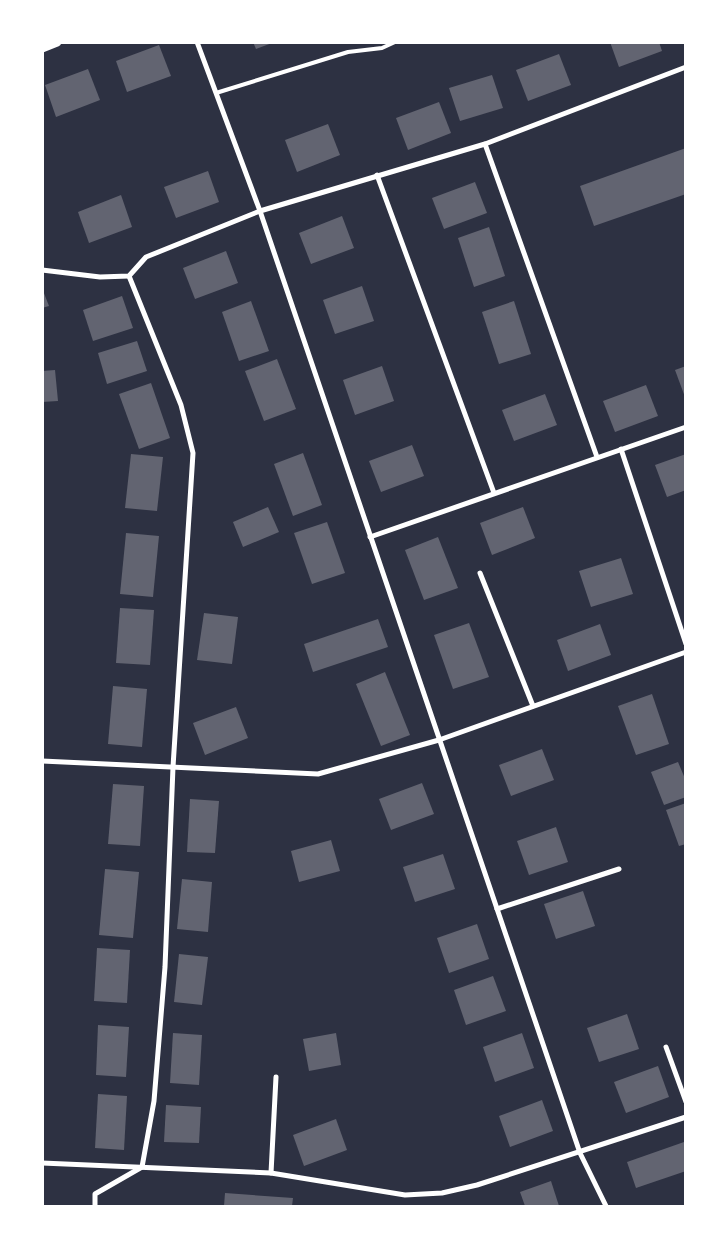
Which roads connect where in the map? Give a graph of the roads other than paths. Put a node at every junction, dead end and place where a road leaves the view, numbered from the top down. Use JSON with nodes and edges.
{"nodes":[{"id":1,"x":57,"y":42,"type":"edge"},
{"id":2,"x":197,"y":42,"type":"edge"},
{"id":3,"x":396,"y":42,"type":"edge"},
{"id":4,"x":42,"y":48,"type":"edge"},
{"id":5,"x":686,"y":67,"type":"edge"},
{"id":6,"x":216,"y":93,"type":"junction"},
{"id":7,"x":485,"y":144,"type":"junction"},
{"id":8,"x":377,"y":175,"type":"junction"},
{"id":9,"x":260,"y":211,"type":"junction"},
{"id":10,"x":42,"y":270,"type":"edge"},
{"id":11,"x":128,"y":276,"type":"junction"},
{"id":12,"x":686,"y":427,"type":"edge"},
{"id":13,"x":621,"y":449,"type":"junction"},
{"id":14,"x":596,"y":458,"type":"junction"},
{"id":15,"x":494,"y":493,"type":"junction"},
{"id":16,"x":370,"y":537,"type":"junction"},
{"id":17,"x":480,"y":573,"type":"dead end"},
{"id":18,"x":686,"y":644,"type":"edge"},
{"id":19,"x":686,"y":652,"type":"edge"},
{"id":20,"x":533,"y":706,"type":"junction"},
{"id":21,"x":439,"y":740,"type":"junction"},
{"id":22,"x":42,"y":762,"type":"edge"},
{"id":23,"x":172,"y":767,"type":"junction"},
{"id":24,"x":619,"y":869,"type":"dead end"},
{"id":25,"x":497,"y":909,"type":"junction"},
{"id":26,"x":666,"y":1047,"type":"dead end"},
{"id":27,"x":276,"y":1077,"type":"dead end"},
{"id":28,"x":686,"y":1102,"type":"edge"},
{"id":29,"x":686,"y":1116,"type":"edge"},
{"id":30,"x":580,"y":1153,"type":"junction"},
{"id":31,"x":42,"y":1163,"type":"edge"},
{"id":32,"x":142,"y":1167,"type":"junction"},
{"id":33,"x":271,"y":1173,"type":"junction"},
{"id":34,"x":95,"y":1206,"type":"edge"},
{"id":35,"x":606,"y":1206,"type":"edge"}],
"edges":[{"from":1,"to":4,"type":"street"},
{"from":2,"to":6,"type":"street"},
{"from":3,"to":6,"type":"lane"},
{"from":5,"to":7,"type":"street"},
{"from":6,"to":9,"type":"street"},
{"from":7,"to":8,"type":"street"},
{"from":7,"to":14,"type":"street"},
{"from":8,"to":9,"type":"street"},
{"from":8,"to":15,"type":"street"},
{"from":9,"to":11,"type":"street"},
{"from":9,"to":16,"type":"street"},
{"from":10,"to":11,"type":"street"},
{"from":11,"to":23,"type":"street"},
{"from":12,"to":13,"type":"street"},
{"from":13,"to":14,"type":"street"},
{"from":13,"to":18,"type":"street"},
{"from":14,"to":15,"type":"street"},
{"from":15,"to":16,"type":"street"},
{"from":16,"to":21,"type":"street"},
{"from":17,"to":20,"type":"street"},
{"from":19,"to":20,"type":"street"},
{"from":20,"to":21,"type":"street"},
{"from":21,"to":23,"type":"street"},
{"from":21,"to":25,"type":"street"},
{"from":22,"to":23,"type":"street"},
{"from":23,"to":32,"type":"street"},
{"from":24,"to":25,"type":"street"},
{"from":25,"to":30,"type":"street"},
{"from":26,"to":28,"type":"street"},
{"from":27,"to":33,"type":"street"},
{"from":29,"to":30,"type":"street"},
{"from":30,"to":33,"type":"street"},
{"from":30,"to":35,"type":"street"},
{"from":31,"to":32,"type":"street"},
{"from":32,"to":33,"type":"street"},
{"from":32,"to":34,"type":"street"}]}
